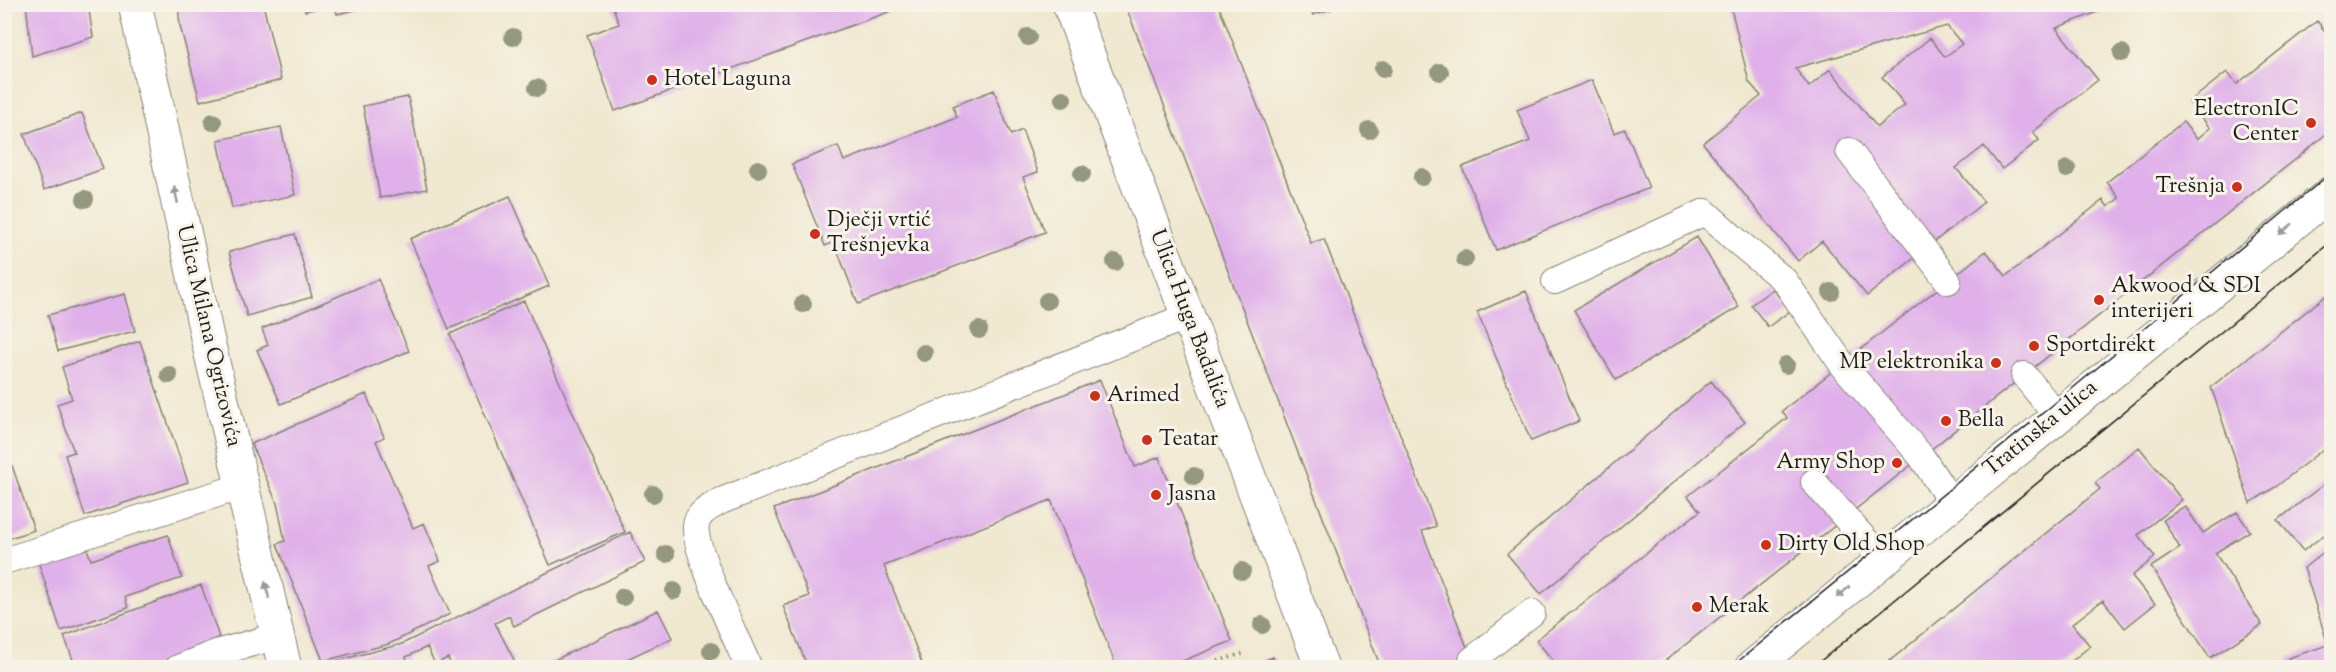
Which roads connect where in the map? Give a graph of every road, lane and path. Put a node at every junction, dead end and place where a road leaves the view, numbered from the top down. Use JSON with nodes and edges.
{"nodes":[{"id":1,"x":135,"y":4,"type":"edge"},
{"id":2,"x":1069,"y":4,"type":"edge"},
{"id":3,"x":1848,"y":151,"type":"dead end"},
{"id":4,"x":2331,"y":192,"type":"edge"},
{"id":5,"x":1555,"y":281,"type":"dead end"},
{"id":6,"x":1948,"y":281,"type":"dead end"},
{"id":7,"x":1188,"y":316,"type":"junction"},
{"id":8,"x":2024,"y":375,"type":"dead end"},
{"id":9,"x":2057,"y":416,"type":"junction"},
{"id":10,"x":1814,"y":482,"type":"dead end"},
{"id":11,"x":243,"y":486,"type":"junction"},
{"id":12,"x":1951,"y":502,"type":"junction"},
{"id":13,"x":1882,"y":559,"type":"junction"},
{"id":14,"x":4,"y":561,"type":"edge"},
{"id":15,"x":1532,"y":613,"type":"dead end"},
{"id":16,"x":278,"y":636,"type":"junction"},
{"id":17,"x":1245,"y":652,"type":"dead end"},
{"id":18,"x":1472,"y":660,"type":"dead end"},
{"id":19,"x":1218,"y":661,"type":"dead end"},
{"id":20,"x":178,"y":668,"type":"edge"},
{"id":21,"x":285,"y":668,"type":"edge"},
{"id":22,"x":748,"y":668,"type":"edge"},
{"id":23,"x":1322,"y":668,"type":"edge"},
{"id":24,"x":1751,"y":668,"type":"edge"}],
"edges":[{"from":11,"to":1,"type":"street","name":"Ulica Milana Ogrizovića","one_way":true},
{"from":2,"to":7,"type":"street","name":"Ulica Huga Badalića"},
{"from":3,"to":6,"type":"lane"},
{"from":4,"to":9,"type":"street","name":"Tratinska ulica","one_way":true},
{"from":5,"to":12,"type":"lane"},
{"from":7,"to":22,"type":"lane"},
{"from":7,"to":23,"type":"street","name":"Ulica Huga Badalića"},
{"from":8,"to":9,"type":"lane"},
{"from":9,"to":12,"type":"street","name":"Tratinska ulica"},
{"from":10,"to":13,"type":"lane"},
{"from":11,"to":14,"type":"lane"},
{"from":16,"to":11,"type":"street","name":"Ulica Milana Ogrizovića","one_way":true},
{"from":12,"to":13,"type":"street","name":"Tratinska ulica"},
{"from":13,"to":24,"type":"street","name":"Tratinska ulica","one_way":true},
{"from":15,"to":18,"type":"lane"},
{"from":16,"to":20,"type":"lane"},
{"from":16,"to":21,"type":"street","name":"Ulica Milana Ogrizovića"},
{"from":17,"to":19,"type":"path"}]}
